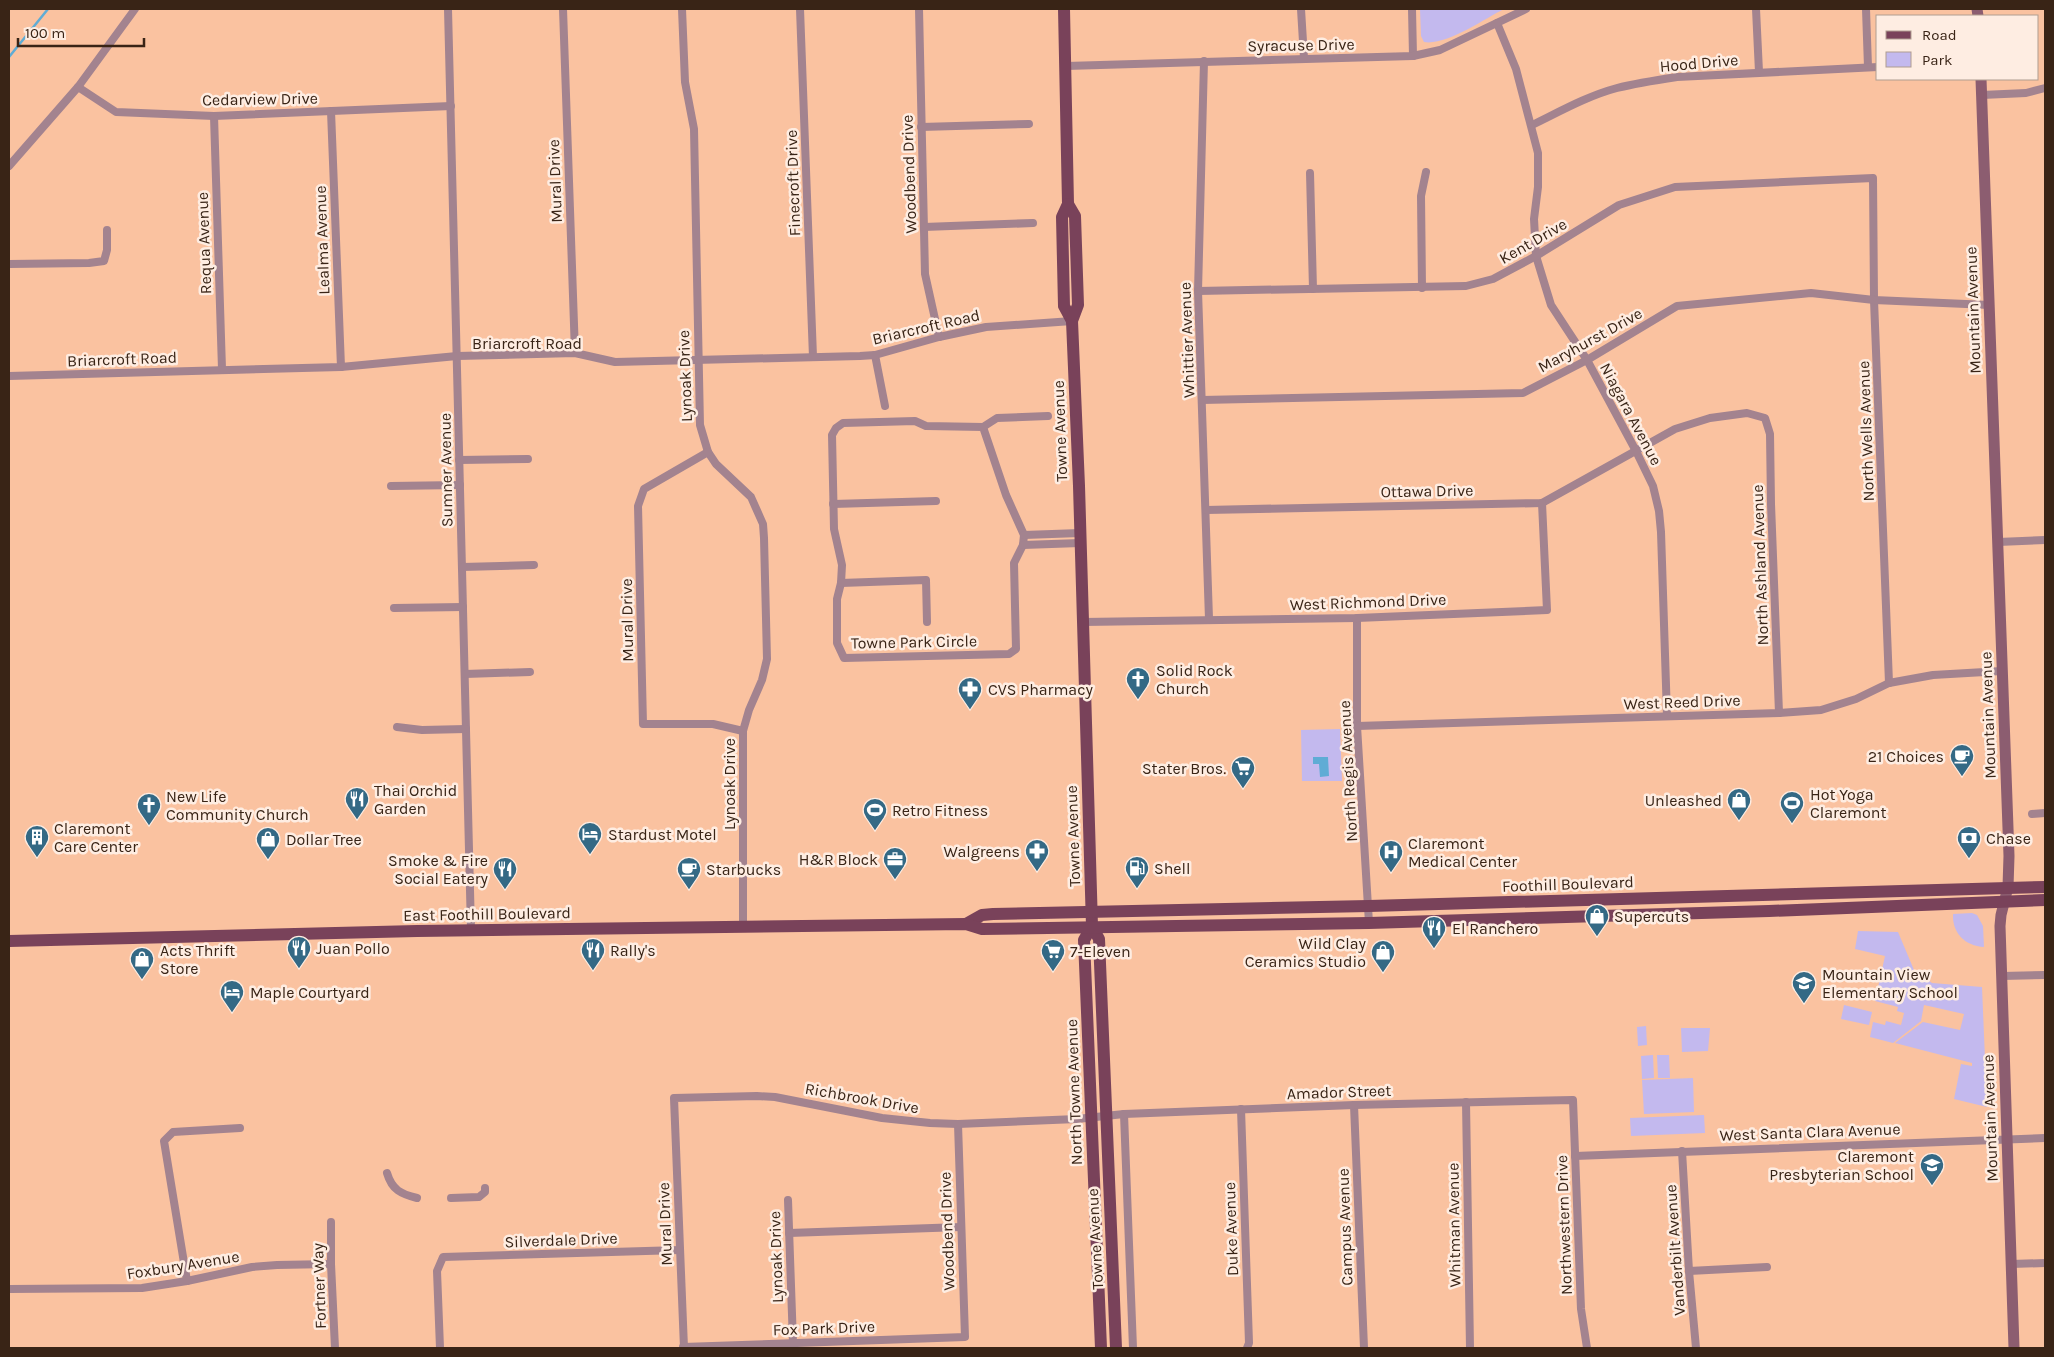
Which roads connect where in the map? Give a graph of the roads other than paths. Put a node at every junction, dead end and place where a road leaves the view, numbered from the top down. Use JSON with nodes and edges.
{"nodes":[{"id":1,"x":136,"y":9,"type":"edge"},
{"id":2,"x":448,"y":9,"type":"edge"},
{"id":3,"x":563,"y":9,"type":"edge"},
{"id":4,"x":682,"y":9,"type":"edge"},
{"id":5,"x":800,"y":9,"type":"edge"},
{"id":6,"x":919,"y":9,"type":"edge"},
{"id":7,"x":1064,"y":9,"type":"edge"},
{"id":8,"x":1301,"y":9,"type":"edge"},
{"id":9,"x":1412,"y":9,"type":"edge"},
{"id":10,"x":1526,"y":9,"type":"edge"},
{"id":11,"x":1756,"y":9,"type":"edge"},
{"id":12,"x":1866,"y":9,"type":"edge"},
{"id":13,"x":1497,"y":23,"type":"junction"},
{"id":14,"x":1413,"y":56,"type":"junction"},
{"id":15,"x":1304,"y":58,"type":"junction"},
{"id":16,"x":1204,"y":61,"type":"junction"},
{"id":17,"x":1066,"y":66,"type":"junction"},
{"id":18,"x":1876,"y":66,"type":"edge"},
{"id":19,"x":1868,"y":67,"type":"junction"},
{"id":20,"x":1759,"y":72,"type":"junction"},
{"id":21,"x":1981,"y":80,"type":"edge"},
{"id":22,"x":78,"y":87,"type":"junction"},
{"id":23,"x":2045,"y":88,"type":"edge"},
{"id":24,"x":1982,"y":95,"type":"junction"},
{"id":25,"x":451,"y":106,"type":"junction"},
{"id":26,"x":331,"y":112,"type":"junction"},
{"id":27,"x":214,"y":116,"type":"junction"},
{"id":28,"x":1029,"y":124,"type":"dead end"},
{"id":29,"x":1532,"y":125,"type":"junction"},
{"id":30,"x":921,"y":127,"type":"junction"},
{"id":31,"x":9,"y":166,"type":"edge"},
{"id":32,"x":1426,"y":172,"type":"dead end"},
{"id":33,"x":1310,"y":173,"type":"dead end"},
{"id":34,"x":1873,"y":178,"type":"joint"},
{"id":35,"x":1033,"y":223,"type":"dead end"},
{"id":36,"x":924,"y":227,"type":"junction"},
{"id":37,"x":107,"y":230,"type":"dead end"},
{"id":38,"x":1536,"y":256,"type":"junction"},
{"id":39,"x":9,"y":264,"type":"edge"},
{"id":40,"x":1422,"y":288,"type":"junction"},
{"id":41,"x":1313,"y":289,"type":"junction"},
{"id":42,"x":1198,"y":291,"type":"junction"},
{"id":43,"x":1874,"y":300,"type":"junction"},
{"id":44,"x":1989,"y":305,"type":"junction"},
{"id":45,"x":1072,"y":321,"type":"junction"},
{"id":46,"x":939,"y":336,"type":"junction"},
{"id":47,"x":575,"y":353,"type":"junction"},
{"id":48,"x":875,"y":354,"type":"junction"},
{"id":49,"x":457,"y":356,"type":"junction"},
{"id":50,"x":812,"y":357,"type":"junction"},
{"id":51,"x":698,"y":360,"type":"junction"},
{"id":52,"x":1587,"y":360,"type":"junction"},
{"id":53,"x":341,"y":367,"type":"junction"},
{"id":54,"x":222,"y":369,"type":"junction"},
{"id":55,"x":9,"y":376,"type":"edge"},
{"id":56,"x":1202,"y":400,"type":"junction"},
{"id":57,"x":885,"y":406,"type":"dead end"},
{"id":58,"x":1048,"y":416,"type":"dead end"},
{"id":59,"x":1764,"y":418,"type":"joint"},
{"id":60,"x":983,"y":427,"type":"junction"},
{"id":61,"x":1636,"y":451,"type":"junction"},
{"id":62,"x":708,"y":452,"type":"junction"},
{"id":63,"x":528,"y":459,"type":"dead end"},
{"id":64,"x":459,"y":460,"type":"junction"},
{"id":65,"x":460,"y":485,"type":"junction"},
{"id":66,"x":391,"y":486,"type":"dead end"},
{"id":67,"x":936,"y":501,"type":"dead end"},
{"id":68,"x":1542,"y":503,"type":"junction"},
{"id":69,"x":833,"y":504,"type":"junction"},
{"id":70,"x":1206,"y":510,"type":"junction"},
{"id":71,"x":1024,"y":535,"type":"junction"},
{"id":72,"x":1080,"y":538,"type":"junction"},
{"id":73,"x":2045,"y":540,"type":"edge"},
{"id":74,"x":1998,"y":542,"type":"junction"},
{"id":75,"x":1023,"y":545,"type":"junction"},
{"id":76,"x":534,"y":565,"type":"dead end"},
{"id":77,"x":462,"y":567,"type":"junction"},
{"id":78,"x":842,"y":583,"type":"junction"},
{"id":79,"x":463,"y":607,"type":"junction"},
{"id":80,"x":394,"y":608,"type":"dead end"},
{"id":81,"x":1357,"y":618,"type":"junction"},
{"id":82,"x":1208,"y":619,"type":"junction"},
{"id":83,"x":927,"y":622,"type":"dead end"},
{"id":84,"x":1083,"y":622,"type":"junction"},
{"id":85,"x":2002,"y":671,"type":"junction"},
{"id":86,"x":530,"y":672,"type":"dead end"},
{"id":87,"x":465,"y":674,"type":"junction"},
{"id":88,"x":1889,"y":683,"type":"junction"},
{"id":89,"x":1780,"y":713,"type":"junction"},
{"id":90,"x":1667,"y":716,"type":"junction"},
{"id":91,"x":1357,"y":726,"type":"junction"},
{"id":92,"x":397,"y":727,"type":"dead end"},
{"id":93,"x":466,"y":729,"type":"junction"},
{"id":94,"x":743,"y":731,"type":"junction"},
{"id":95,"x":2045,"y":813,"type":"edge"},
{"id":96,"x":2032,"y":814,"type":"dead end"},
{"id":97,"x":2008,"y":887,"type":"junction"},
{"id":98,"x":2045,"y":887,"type":"edge"},
{"id":99,"x":2045,"y":900,"type":"edge"},
{"id":100,"x":2004,"y":902,"type":"junction"},
{"id":101,"x":1369,"y":906,"type":"junction"},
{"id":102,"x":1092,"y":912,"type":"junction"},
{"id":103,"x":1369,"y":923,"type":"junction"},
{"id":104,"x":966,"y":924,"type":"junction"},
{"id":105,"x":743,"y":926,"type":"junction"},
{"id":106,"x":1092,"y":926,"type":"junction"},
{"id":107,"x":471,"y":930,"type":"junction"},
{"id":108,"x":9,"y":941,"type":"edge"},
{"id":109,"x":2045,"y":975,"type":"edge"},
{"id":110,"x":2002,"y":976,"type":"junction"},
{"id":111,"x":674,"y":1098,"type":"joint"},
{"id":112,"x":1573,"y":1100,"type":"joint"},
{"id":113,"x":1466,"y":1102,"type":"junction"},
{"id":114,"x":1354,"y":1105,"type":"junction"},
{"id":115,"x":1241,"y":1109,"type":"junction"},
{"id":116,"x":1124,"y":1114,"type":"junction"},
{"id":117,"x":1106,"y":1117,"type":"junction"},
{"id":118,"x":1091,"y":1118,"type":"junction"},
{"id":119,"x":958,"y":1124,"type":"junction"},
{"id":120,"x":240,"y":1128,"type":"dead end"},
{"id":121,"x":2045,"y":1138,"type":"edge"},
{"id":122,"x":2007,"y":1139,"type":"junction"},
{"id":123,"x":1682,"y":1151,"type":"junction"},
{"id":124,"x":1575,"y":1156,"type":"junction"},
{"id":125,"x":386,"y":1173,"type":"dead end"},
{"id":126,"x":485,"y":1188,"type":"dead end"},
{"id":127,"x":417,"y":1198,"type":"dead end"},
{"id":128,"x":451,"y":1198,"type":"dead end"},
{"id":129,"x":788,"y":1200,"type":"dead end"},
{"id":130,"x":331,"y":1222,"type":"dead end"},
{"id":131,"x":961,"y":1227,"type":"junction"},
{"id":132,"x":789,"y":1234,"type":"junction"},
{"id":133,"x":680,"y":1250,"type":"junction"},
{"id":134,"x":2045,"y":1263,"type":"edge"},
{"id":135,"x":330,"y":1264,"type":"junction"},
{"id":136,"x":2011,"y":1264,"type":"junction"},
{"id":137,"x":1767,"y":1267,"type":"dead end"},
{"id":138,"x":1688,"y":1271,"type":"junction"},
{"id":139,"x":187,"y":1281,"type":"junction"},
{"id":140,"x":9,"y":1289,"type":"edge"},
{"id":141,"x":965,"y":1337,"type":"joint"},
{"id":142,"x":793,"y":1343,"type":"junction"},
{"id":143,"x":335,"y":1348,"type":"edge"},
{"id":144,"x":440,"y":1348,"type":"edge"},
{"id":145,"x":684,"y":1348,"type":"edge"},
{"id":146,"x":1101,"y":1348,"type":"edge"},
{"id":147,"x":1116,"y":1348,"type":"edge"},
{"id":148,"x":1133,"y":1348,"type":"edge"},
{"id":149,"x":1247,"y":1348,"type":"edge"},
{"id":150,"x":1364,"y":1348,"type":"edge"},
{"id":151,"x":1470,"y":1348,"type":"edge"},
{"id":152,"x":1587,"y":1348,"type":"edge"},
{"id":153,"x":1696,"y":1348,"type":"edge"},
{"id":154,"x":2014,"y":1348,"type":"edge"}],
"edges":[{"from":1,"to":22,"type":"street"},
{"from":2,"to":25,"type":"street","name":"Sumner Avenue"},
{"from":3,"to":47,"type":"street","name":"Mural Drive"},
{"from":4,"to":51,"type":"street","name":"Lynoak Drive"},
{"from":5,"to":50,"type":"street","name":"Finecroft Drive"},
{"from":6,"to":30,"type":"street","name":"Woodbend Drive"},
{"from":7,"to":17,"type":"main road","name":"Towne Avenue"},
{"from":8,"to":15,"type":"street"},
{"from":9,"to":14,"type":"street"},
{"from":10,"to":13,"type":"street","name":"Syracuse Drive"},
{"from":11,"to":20,"type":"street"},
{"from":12,"to":19,"type":"street"},
{"from":13,"to":14,"type":"street","name":"Syracuse Drive"},
{"from":13,"to":29,"type":"street","name":"Niagara Avenue"},
{"from":14,"to":15,"type":"street","name":"Syracuse Drive"},
{"from":15,"to":16,"type":"street","name":"Syracuse Drive"},
{"from":16,"to":17,"type":"street","name":"Syracuse Drive"},
{"from":16,"to":42,"type":"street","name":"Whittier Avenue"},
{"from":17,"to":45,"type":"main road","name":"Towne Avenue"},
{"from":18,"to":19,"type":"street","name":"Hood Drive"},
{"from":19,"to":20,"type":"street","name":"Hood Drive"},
{"from":20,"to":29,"type":"street","name":"Hood Drive"},
{"from":21,"to":24,"type":"main road","name":"Mountain Avenue"},
{"from":22,"to":27,"type":"street","name":"Cedarview Drive"},
{"from":22,"to":31,"type":"street"},
{"from":23,"to":24,"type":"street"},
{"from":24,"to":44,"type":"main road","name":"Mountain Avenue"},
{"from":25,"to":26,"type":"street","name":"Cedarview Drive"},
{"from":25,"to":49,"type":"street","name":"Sumner Avenue"},
{"from":26,"to":27,"type":"street","name":"Cedarview Drive"},
{"from":26,"to":53,"type":"street","name":"Lealma Avenue"},
{"from":27,"to":54,"type":"street","name":"Requa Avenue"},
{"from":28,"to":30,"type":"street"},
{"from":29,"to":38,"type":"street","name":"Niagara Avenue"},
{"from":30,"to":36,"type":"street","name":"Woodbend Drive"},
{"from":32,"to":40,"type":"street"},
{"from":33,"to":41,"type":"street"},
{"from":34,"to":38,"type":"street","name":"Kent Drive"},
{"from":34,"to":43,"type":"street","name":"North Wells Avenue"},
{"from":35,"to":36,"type":"street"},
{"from":36,"to":46,"type":"street","name":"Woodbend Drive"},
{"from":37,"to":39,"type":"street"},
{"from":38,"to":40,"type":"street","name":"Kent Drive"},
{"from":38,"to":52,"type":"street","name":"Niagara Avenue"},
{"from":40,"to":41,"type":"street","name":"Kent Drive"},
{"from":41,"to":42,"type":"street","name":"Kent Drive"},
{"from":42,"to":56,"type":"street","name":"Whittier Avenue"},
{"from":43,"to":44,"type":"street","name":"Maryhurst Drive"},
{"from":43,"to":52,"type":"street","name":"Maryhurst Drive"},
{"from":43,"to":88,"type":"street","name":"North Wells Avenue"},
{"from":44,"to":74,"type":"main road","name":"Mountain Avenue"},
{"from":45,"to":46,"type":"street","name":"Briarcroft Road"},
{"from":45,"to":72,"type":"main road","name":"Towne Avenue"},
{"from":46,"to":48,"type":"street","name":"Briarcroft Road"},
{"from":47,"to":49,"type":"street","name":"Briarcroft Road"},
{"from":47,"to":51,"type":"street","name":"Briarcroft Road"},
{"from":48,"to":50,"type":"street","name":"Briarcroft Road"},
{"from":48,"to":57,"type":"street"},
{"from":49,"to":53,"type":"street","name":"Briarcroft Road"},
{"from":49,"to":64,"type":"street","name":"Sumner Avenue"},
{"from":50,"to":51,"type":"street","name":"Briarcroft Road"},
{"from":51,"to":62,"type":"street","name":"Lynoak Drive"},
{"from":52,"to":56,"type":"street","name":"Maryhurst Drive"},
{"from":52,"to":61,"type":"street","name":"Niagara Avenue"},
{"from":53,"to":54,"type":"street","name":"Briarcroft Road"},
{"from":54,"to":55,"type":"street","name":"Briarcroft Road"},
{"from":56,"to":70,"type":"street","name":"Whittier Avenue"},
{"from":58,"to":60,"type":"street"},
{"from":59,"to":61,"type":"street","name":"Ottawa Drive"},
{"from":59,"to":89,"type":"street","name":"North Ashland Avenue"},
{"from":60,"to":69,"type":"street","name":"Towne Park Circle"},
{"from":60,"to":71,"type":"street","name":"Towne Park Circle"},
{"from":61,"to":68,"type":"street","name":"Ottawa Drive"},
{"from":61,"to":90,"type":"street","name":"Niagara Avenue"},
{"from":62,"to":94,"type":"street","name":"Lynoak Drive"},
{"from":62,"to":94,"type":"street","name":"Mural Drive"},
{"from":63,"to":64,"type":"street"},
{"from":64,"to":65,"type":"street","name":"Sumner Avenue"},
{"from":65,"to":66,"type":"street"},
{"from":65,"to":77,"type":"street","name":"Sumner Avenue"},
{"from":67,"to":69,"type":"street"},
{"from":68,"to":70,"type":"street","name":"Ottawa Drive"},
{"from":68,"to":81,"type":"street","name":"West Richmond Drive"},
{"from":69,"to":78,"type":"street","name":"Towne Park Circle"},
{"from":70,"to":82,"type":"street","name":"Whittier Avenue"},
{"from":71,"to":72,"type":"street"},
{"from":71,"to":75,"type":"street","name":"Towne Park Circle"},
{"from":72,"to":75,"type":"street"},
{"from":72,"to":84,"type":"main road","name":"Towne Avenue"},
{"from":73,"to":74,"type":"street"},
{"from":74,"to":85,"type":"main road","name":"Mountain Avenue"},
{"from":75,"to":78,"type":"street","name":"Towne Park Circle"},
{"from":76,"to":77,"type":"street"},
{"from":77,"to":79,"type":"street","name":"Sumner Avenue"},
{"from":78,"to":83,"type":"street"},
{"from":79,"to":80,"type":"street"},
{"from":79,"to":87,"type":"street","name":"Sumner Avenue"},
{"from":81,"to":82,"type":"street","name":"West Richmond Drive"},
{"from":81,"to":91,"type":"street","name":"North Regis Avenue"},
{"from":82,"to":84,"type":"street","name":"West Richmond Drive"},
{"from":84,"to":102,"type":"main road","name":"Towne Avenue"},
{"from":85,"to":88,"type":"street","name":"West Reed Drive"},
{"from":85,"to":97,"type":"main road","name":"Mountain Avenue"},
{"from":86,"to":87,"type":"street"},
{"from":87,"to":93,"type":"street","name":"Sumner Avenue"},
{"from":88,"to":89,"type":"street","name":"West Reed Drive"},
{"from":89,"to":90,"type":"street","name":"West Reed Drive"},
{"from":90,"to":91,"type":"street","name":"West Reed Drive"},
{"from":91,"to":101,"type":"street","name":"North Regis Avenue"},
{"from":92,"to":93,"type":"street"},
{"from":93,"to":107,"type":"street","name":"Sumner Avenue"},
{"from":94,"to":105,"type":"street","name":"Lynoak Drive"},
{"from":95,"to":96,"type":"street"},
{"from":97,"to":98,"type":"main road","name":"Foothill Boulevard"},
{"from":97,"to":100,"type":"main road","name":"Mountain Avenue"},
{"from":97,"to":101,"type":"main road","name":"Foothill Boulevard"},
{"from":99,"to":100,"type":"main road","name":"Foothill Boulevard"},
{"from":100,"to":103,"type":"main road","name":"Foothill Boulevard"},
{"from":100,"to":110,"type":"main road","name":"Mountain Avenue"},
{"from":101,"to":102,"type":"main road","name":"Foothill Boulevard"},
{"from":101,"to":103,"type":"street","name":"North Regis Avenue"},
{"from":102,"to":104,"type":"main road","name":"East Foothill Boulevard"},
{"from":102,"to":106,"type":"main road","name":"Towne Avenue"},
{"from":103,"to":106,"type":"main road","name":"Foothill Boulevard"},
{"from":104,"to":105,"type":"main road","name":"East Foothill Boulevard"},
{"from":104,"to":106,"type":"main road","name":"East Foothill Boulevard"},
{"from":105,"to":107,"type":"main road","name":"East Foothill Boulevard"},
{"from":106,"to":117,"type":"main road","name":"Towne Avenue"},
{"from":106,"to":118,"type":"main road","name":"North Towne Avenue"},
{"from":107,"to":108,"type":"main road","name":"East Foothill Boulevard"},
{"from":109,"to":110,"type":"street"},
{"from":110,"to":122,"type":"main road","name":"Mountain Avenue"},
{"from":111,"to":119,"type":"street","name":"Richbrook Drive"},
{"from":111,"to":133,"type":"street","name":"Mural Drive"},
{"from":112,"to":113,"type":"street","name":"Amador Street"},
{"from":112,"to":124,"type":"street","name":"Northwestern Drive"},
{"from":113,"to":114,"type":"street","name":"Amador Street"},
{"from":113,"to":151,"type":"street","name":"Whitman Avenue"},
{"from":114,"to":115,"type":"street","name":"Amador Street"},
{"from":114,"to":150,"type":"street","name":"Campus Avenue"},
{"from":115,"to":116,"type":"street","name":"Amador Street"},
{"from":115,"to":149,"type":"street","name":"Duke Avenue"},
{"from":116,"to":117,"type":"street","name":"Amador Street"},
{"from":116,"to":148,"type":"street"},
{"from":117,"to":118,"type":"street","name":"Richbrook Drive"},
{"from":117,"to":147,"type":"main road","name":"Towne Avenue"},
{"from":118,"to":119,"type":"street","name":"Richbrook Drive"},
{"from":118,"to":146,"type":"main road","name":"North Towne Avenue"},
{"from":119,"to":131,"type":"street","name":"Woodbend Drive"},
{"from":120,"to":139,"type":"street"},
{"from":121,"to":122,"type":"street","name":"West Santa Clara Avenue"},
{"from":122,"to":123,"type":"street","name":"West Santa Clara Avenue"},
{"from":122,"to":136,"type":"main road","name":"Mountain Avenue"},
{"from":123,"to":124,"type":"street","name":"West Santa Clara Avenue"},
{"from":123,"to":138,"type":"street","name":"Vanderbilt Avenue"},
{"from":124,"to":152,"type":"street","name":"Northwestern Drive"},
{"from":125,"to":127,"type":"street"},
{"from":126,"to":128,"type":"street"},
{"from":129,"to":132,"type":"street","name":"Lynoak Drive"},
{"from":130,"to":135,"type":"street","name":"Fortner Way"},
{"from":131,"to":132,"type":"street"},
{"from":131,"to":141,"type":"street","name":"Woodbend Drive"},
{"from":132,"to":142,"type":"street","name":"Lynoak Drive"},
{"from":133,"to":144,"type":"street","name":"Silverdale Drive"},
{"from":133,"to":145,"type":"street","name":"Mural Drive"},
{"from":134,"to":136,"type":"street"},
{"from":135,"to":139,"type":"street","name":"Foxbury Avenue"},
{"from":135,"to":143,"type":"street","name":"Fortner Way"},
{"from":136,"to":154,"type":"main road","name":"Mountain Avenue"},
{"from":137,"to":138,"type":"street"},
{"from":138,"to":153,"type":"street","name":"Vanderbilt Avenue"},
{"from":139,"to":140,"type":"street","name":"Foxbury Avenue"},
{"from":141,"to":142,"type":"street","name":"Fox Park Drive"},
{"from":142,"to":145,"type":"street","name":"Fox Park Drive"}]}
